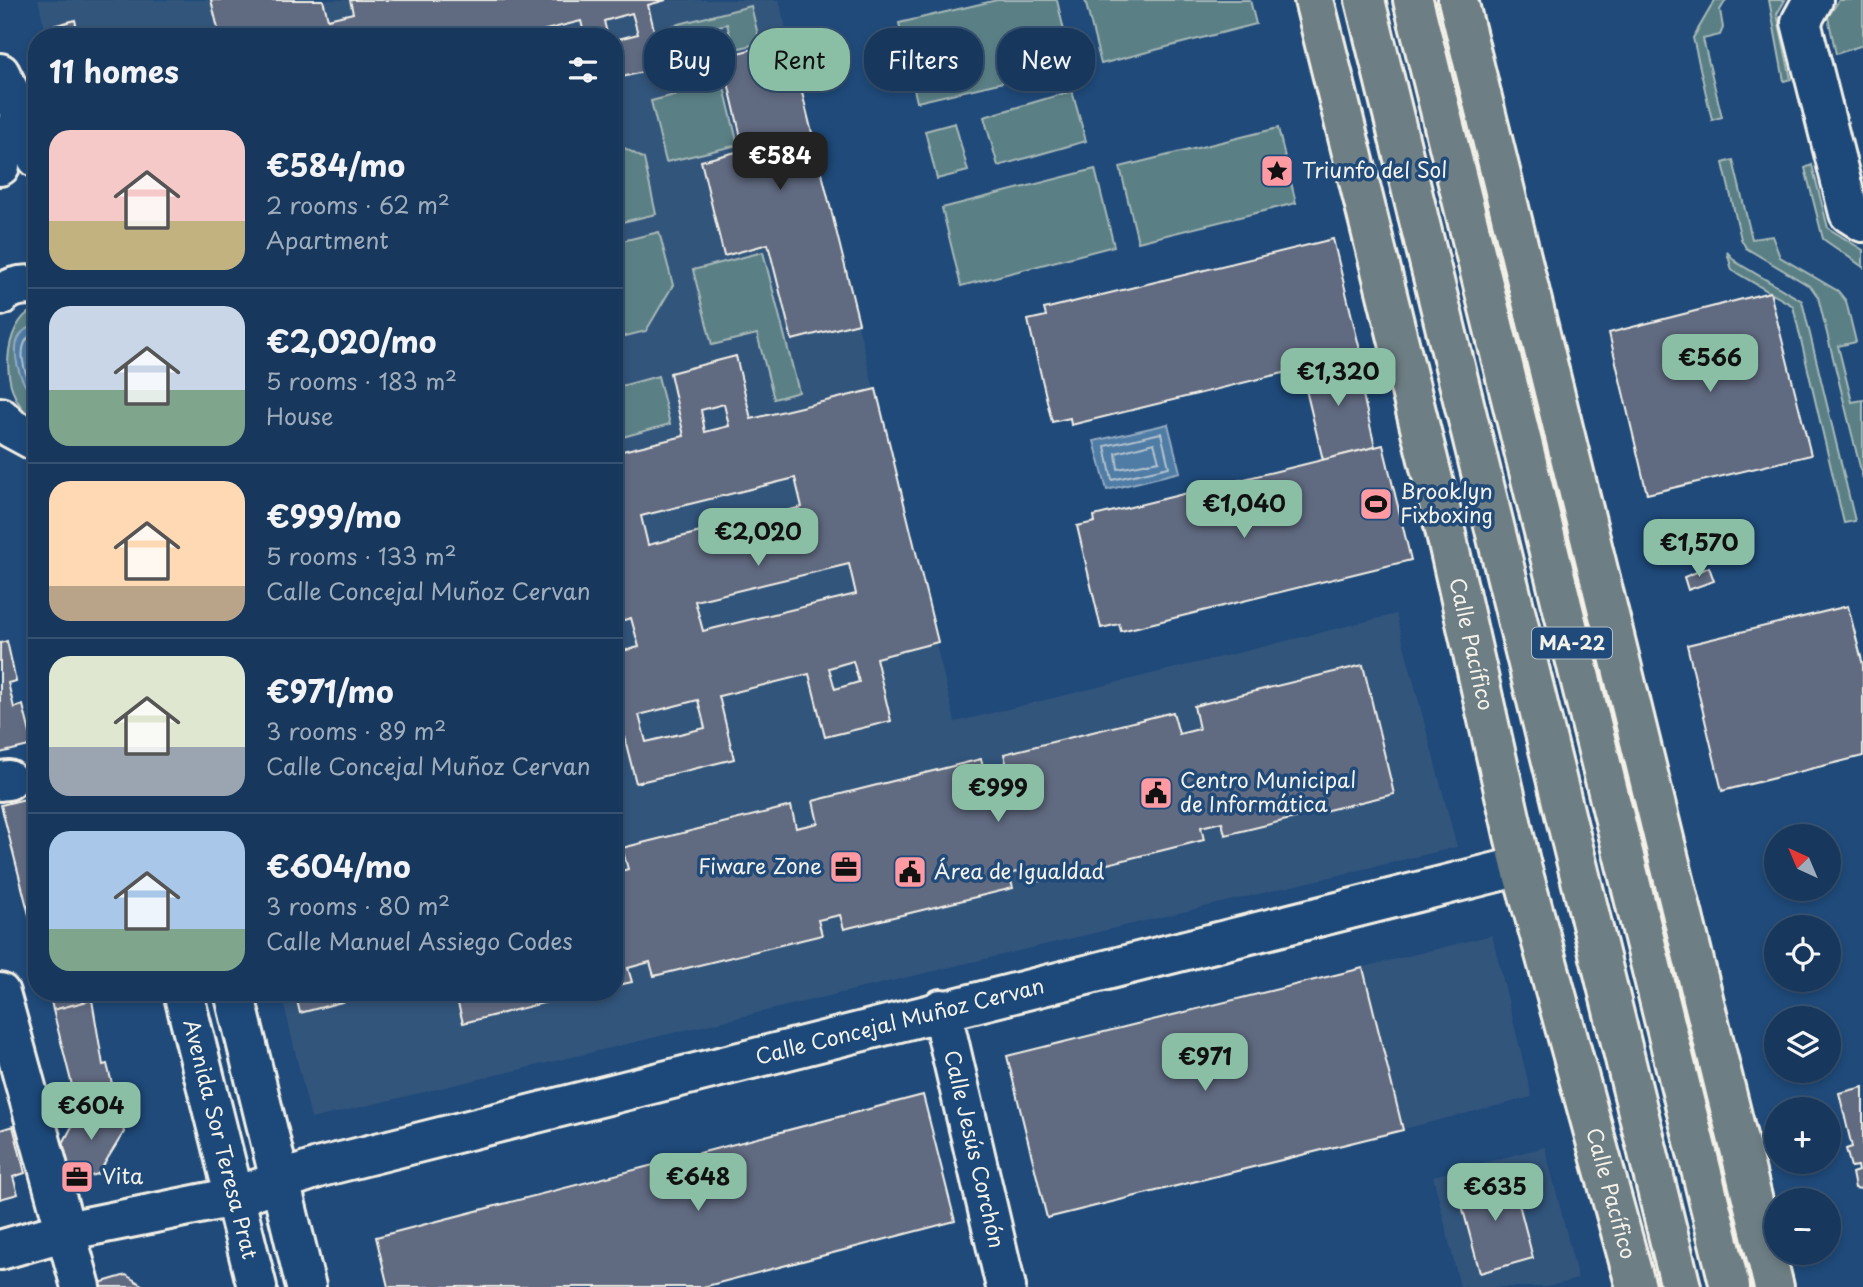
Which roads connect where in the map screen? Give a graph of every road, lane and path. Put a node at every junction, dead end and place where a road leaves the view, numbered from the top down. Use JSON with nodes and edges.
{"nodes":[{"id":1,"x":1314,"y":0,"type":"edge"},
{"id":2,"x":1365,"y":0,"type":"edge"},
{"id":3,"x":1413,"y":0,"type":"edge"},
{"id":4,"x":1458,"y":0,"type":"edge"},
{"id":5,"x":1814,"y":0,"type":"edge"},
{"id":6,"x":0,"y":74,"type":"edge"},
{"id":7,"x":28,"y":128,"type":"edge"},
{"id":8,"x":0,"y":136,"type":"edge"},
{"id":9,"x":0,"y":166,"type":"edge"},
{"id":10,"x":1863,"y":222,"type":"edge"},
{"id":11,"x":28,"y":284,"type":"edge"},
{"id":12,"x":0,"y":296,"type":"edge"},
{"id":13,"x":1521,"y":866,"type":"junction"},
{"id":14,"x":0,"y":993,"type":"edge"},
{"id":15,"x":185,"y":1001,"type":"edge"},
{"id":16,"x":236,"y":1001,"type":"edge"},
{"id":17,"x":941,"y":1009,"type":"junction"},
{"id":18,"x":281,"y":1180,"type":"junction"},
{"id":19,"x":234,"y":1197,"type":"junction"},
{"id":20,"x":66,"y":1231,"type":"junction"},
{"id":21,"x":0,"y":1250,"type":"edge"},
{"id":22,"x":1629,"y":1282,"type":"edge"},
{"id":23,"x":81,"y":1287,"type":"edge"},
{"id":24,"x":257,"y":1287,"type":"edge"},
{"id":25,"x":306,"y":1287,"type":"edge"},
{"id":26,"x":1006,"y":1287,"type":"edge"},
{"id":27,"x":1681,"y":1287,"type":"edge"},
{"id":28,"x":1730,"y":1287,"type":"edge"},
{"id":29,"x":1774,"y":1287,"type":"edge"}],
"edges":[{"from":1,"to":13,"type":"main road","name":"Calle Pacífico"},
{"from":2,"to":27,"type":"main road","name":"Calle Pacífico","number":"MA-22"},
{"from":3,"to":28,"type":"main road","number":"MA-22"},
{"from":4,"to":29,"type":"main road"},
{"from":5,"to":10,"type":"street"},
{"from":6,"to":7,"type":"street"},
{"from":8,"to":9,"type":"street"},
{"from":11,"to":12,"type":"street"},
{"from":13,"to":17,"type":"street","name":"Calle Concejal Muñoz Cervan"},
{"from":13,"to":22,"type":"main road","name":"Calle Pacífico"},
{"from":14,"to":20,"type":"street"},
{"from":15,"to":19,"type":"street","name":"Avenida Sor Teresa Prat"},
{"from":16,"to":18,"type":"street"},
{"from":17,"to":18,"type":"street","name":"Calle Concejal Muñoz Cervan"},
{"from":17,"to":26,"type":"street","name":"Calle Jesús Corchón"},
{"from":18,"to":19,"type":"street","name":"Calle Concejal Muñoz Cervan"},
{"from":18,"to":25,"type":"street"},
{"from":19,"to":20,"type":"street","name":"Calle Concejal Muñoz Cervan"},
{"from":19,"to":24,"type":"street","name":"Avenida Sor Teresa Prat"},
{"from":20,"to":21,"type":"street","name":"Calle Concejal Muñoz Cervan"},
{"from":20,"to":23,"type":"street"}]}
